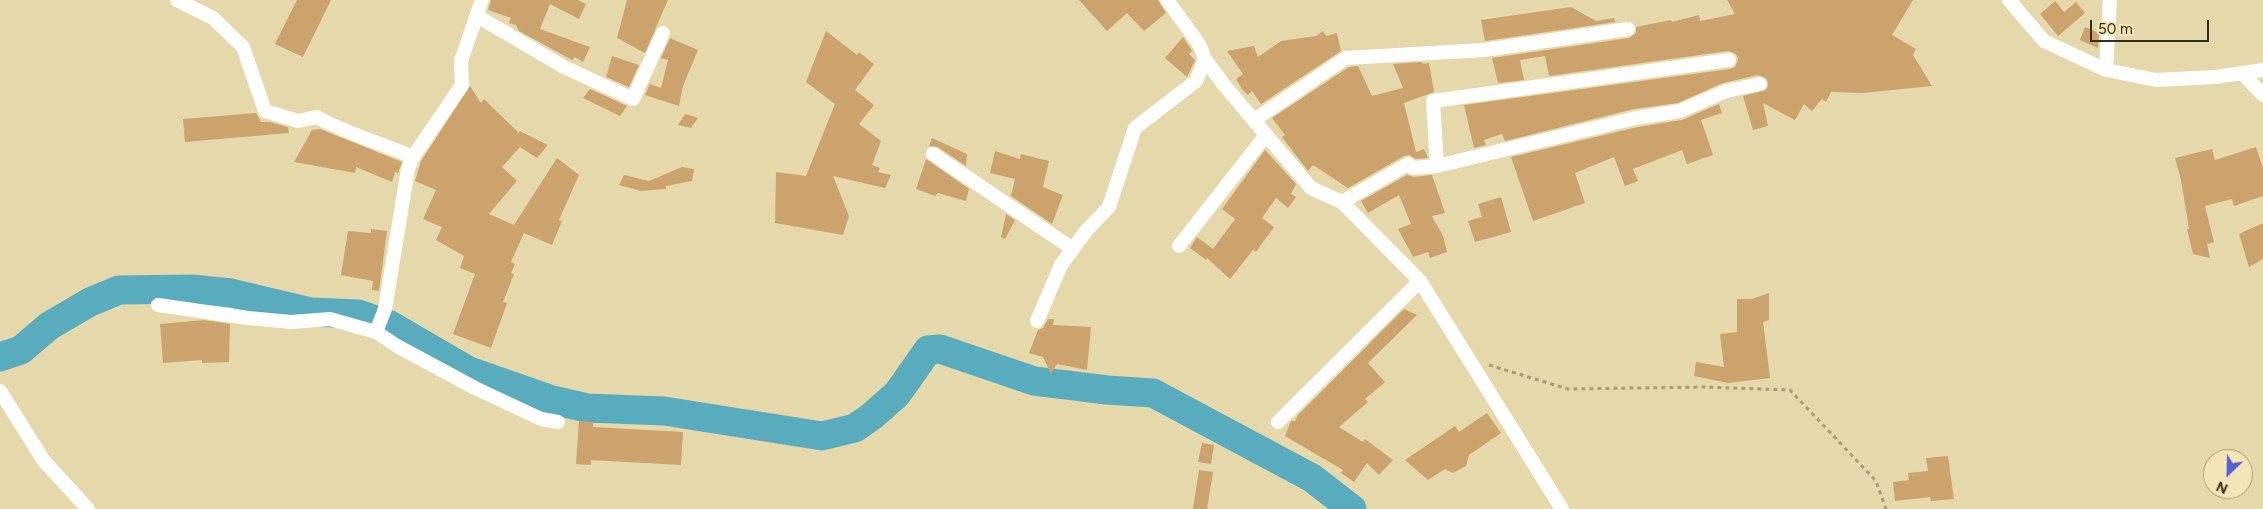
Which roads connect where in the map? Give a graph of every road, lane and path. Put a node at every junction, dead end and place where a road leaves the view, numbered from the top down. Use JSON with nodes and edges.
{"nodes":[{"id":1,"x":177,"y":0,"type":"edge"},
{"id":2,"x":482,"y":0,"type":"edge"},
{"id":3,"x":1167,"y":0,"type":"edge"},
{"id":4,"x":2009,"y":0,"type":"edge"},
{"id":5,"x":2110,"y":0,"type":"edge"},
{"id":6,"x":477,"y":16,"type":"junction"},
{"id":7,"x":1628,"y":29,"type":"dead end"},
{"id":8,"x":663,"y":33,"type":"dead end"},
{"id":9,"x":1205,"y":60,"type":"junction"},
{"id":10,"x":1729,"y":60,"type":"dead end"},
{"id":11,"x":2106,"y":70,"type":"junction"},
{"id":12,"x":2263,"y":70,"type":"edge"},
{"id":13,"x":2242,"y":73,"type":"junction"},
{"id":14,"x":1760,"y":84,"type":"dead end"},
{"id":15,"x":2263,"y":95,"type":"edge"},
{"id":16,"x":1254,"y":120,"type":"junction"},
{"id":17,"x":1266,"y":135,"type":"junction"},
{"id":18,"x":933,"y":154,"type":"dead end"},
{"id":19,"x":413,"y":157,"type":"junction"},
{"id":20,"x":1437,"y":166,"type":"junction"},
{"id":21,"x":1342,"y":202,"type":"junction"},
{"id":22,"x":1179,"y":246,"type":"dead end"},
{"id":23,"x":1073,"y":249,"type":"junction"},
{"id":24,"x":1420,"y":281,"type":"junction"},
{"id":25,"x":158,"y":305,"type":"dead end"},
{"id":26,"x":1037,"y":322,"type":"dead end"},
{"id":27,"x":376,"y":332,"type":"junction"},
{"id":28,"x":1469,"y":359,"type":"junction"},
{"id":29,"x":0,"y":391,"type":"edge"},
{"id":30,"x":558,"y":422,"type":"dead end"},
{"id":31,"x":1278,"y":422,"type":"dead end"},
{"id":32,"x":88,"y":509,"type":"edge"},
{"id":33,"x":1562,"y":509,"type":"edge"},
{"id":34,"x":1886,"y":509,"type":"edge"}],
"edges":[{"from":1,"to":19,"type":"street"},
{"from":2,"to":6,"type":"street"},
{"from":3,"to":9,"type":"street"},
{"from":4,"to":11,"type":"street"},
{"from":5,"to":11,"type":"street"},
{"from":6,"to":8,"type":"street"},
{"from":6,"to":19,"type":"street"},
{"from":7,"to":16,"type":"street"},
{"from":9,"to":16,"type":"street"},
{"from":9,"to":23,"type":"street"},
{"from":10,"to":20,"type":"street"},
{"from":11,"to":13,"type":"street"},
{"from":12,"to":13,"type":"street"},
{"from":13,"to":15,"type":"street"},
{"from":14,"to":20,"type":"street"},
{"from":16,"to":17,"type":"street"},
{"from":17,"to":21,"type":"street"},
{"from":17,"to":22,"type":"street"},
{"from":18,"to":23,"type":"street"},
{"from":19,"to":27,"type":"street"},
{"from":20,"to":21,"type":"street"},
{"from":21,"to":24,"type":"street"},
{"from":23,"to":26,"type":"street"},
{"from":24,"to":28,"type":"street"},
{"from":24,"to":31,"type":"street"},
{"from":25,"to":27,"type":"street"},
{"from":27,"to":30,"type":"street"},
{"from":28,"to":33,"type":"street"},
{"from":28,"to":34,"type":"path"},
{"from":29,"to":32,"type":"street"}]}
